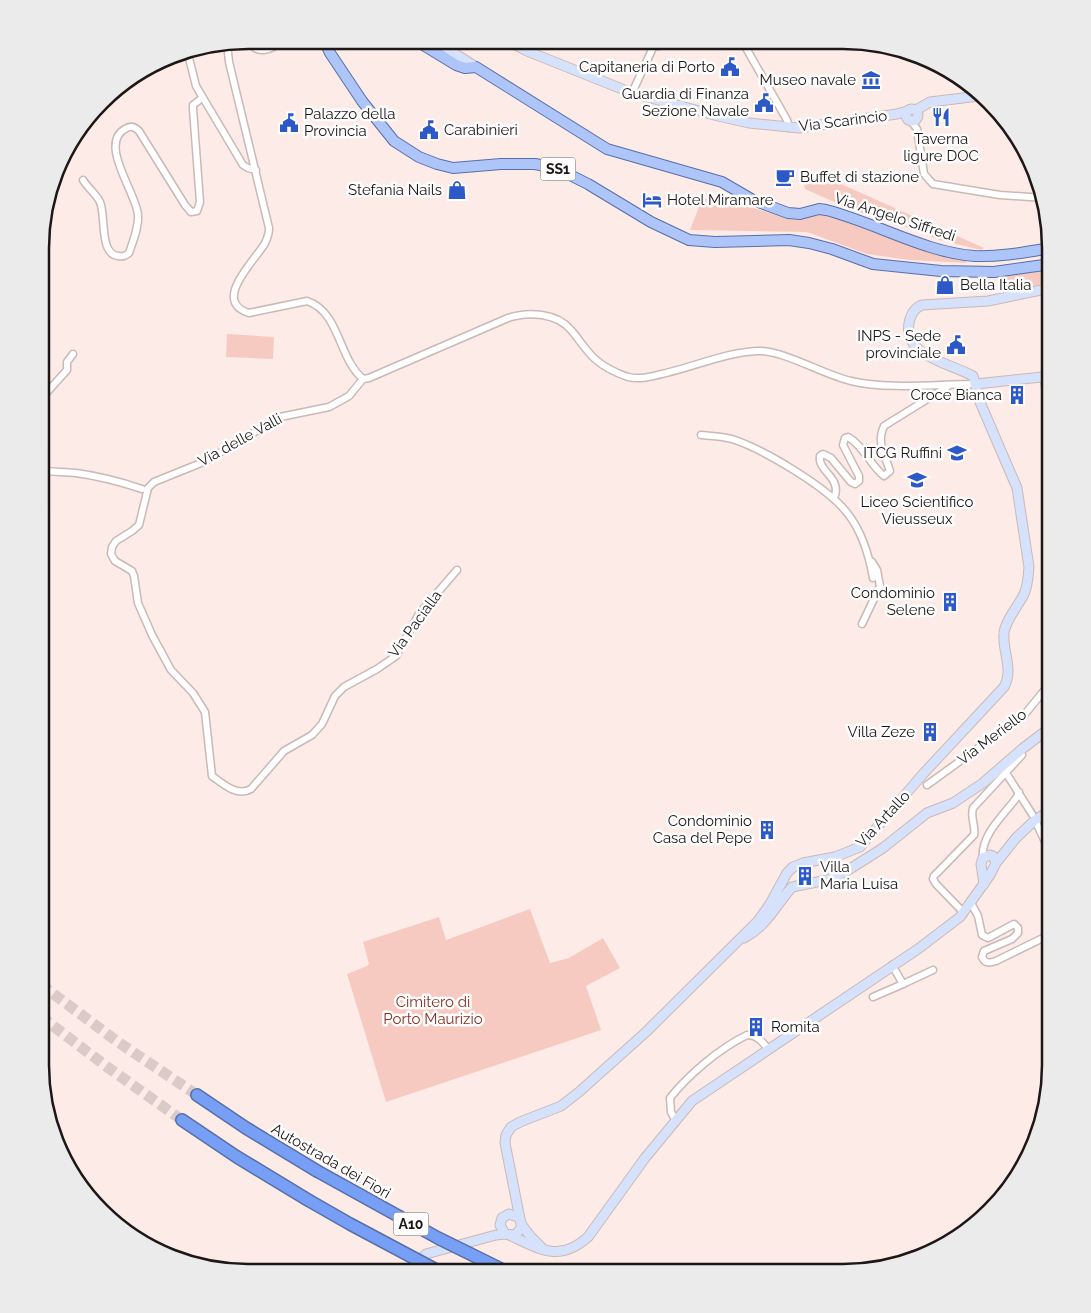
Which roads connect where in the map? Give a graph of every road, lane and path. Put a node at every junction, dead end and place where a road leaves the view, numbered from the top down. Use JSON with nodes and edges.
{"nodes":[{"id":1,"x":228,"y":49,"type":"edge"},
{"id":2,"x":258,"y":49,"type":"edge"},
{"id":3,"x":270,"y":49,"type":"edge"},
{"id":4,"x":328,"y":49,"type":"edge"},
{"id":5,"x":433,"y":49,"type":"edge"},
{"id":6,"x":445,"y":49,"type":"edge"},
{"id":7,"x":523,"y":49,"type":"edge"},
{"id":8,"x":653,"y":49,"type":"edge"},
{"id":9,"x":746,"y":49,"type":"edge"},
{"id":10,"x":189,"y":58,"type":"edge"},
{"id":11,"x":461,"y":63,"type":"junction"},
{"id":12,"x":632,"y":93,"type":"junction"},
{"id":13,"x":973,"y":97,"type":"edge"},
{"id":14,"x":202,"y":98,"type":"junction"},
{"id":15,"x":910,"y":115,"type":"junction"},
{"id":16,"x":790,"y":128,"type":"junction"},
{"id":17,"x":256,"y":170,"type":"junction"},
{"id":18,"x":83,"y":180,"type":"dead end"},
{"id":19,"x":1035,"y":197,"type":"edge"},
{"id":20,"x":1042,"y":249,"type":"edge"},
{"id":21,"x":1042,"y":265,"type":"edge"},
{"id":22,"x":1042,"y":290,"type":"edge"},
{"id":23,"x":74,"y":354,"type":"dead end"},
{"id":24,"x":1042,"y":377,"type":"edge"},
{"id":25,"x":363,"y":379,"type":"junction"},
{"id":26,"x":951,"y":384,"type":"junction"},
{"id":27,"x":976,"y":384,"type":"junction"},
{"id":28,"x":49,"y":390,"type":"edge"},
{"id":29,"x":701,"y":435,"type":"dead end"},
{"id":30,"x":49,"y":473,"type":"edge"},
{"id":31,"x":142,"y":489,"type":"dead end"},
{"id":32,"x":834,"y":498,"type":"junction"},
{"id":33,"x":869,"y":557,"type":"junction"},
{"id":34,"x":457,"y":570,"type":"dead end"},
{"id":35,"x":873,"y":578,"type":"dead end"},
{"id":36,"x":862,"y":624,"type":"dead end"},
{"id":37,"x":1042,"y":693,"type":"edge"},
{"id":38,"x":1042,"y":734,"type":"edge"},
{"id":39,"x":1031,"y":742,"type":"junction"},
{"id":40,"x":1006,"y":773,"type":"junction"},
{"id":41,"x":927,"y":786,"type":"dead end"},
{"id":42,"x":240,"y":792,"type":"joint"},
{"id":43,"x":1019,"y":792,"type":"junction"},
{"id":44,"x":1042,"y":814,"type":"edge"},
{"id":45,"x":1033,"y":817,"type":"junction"},
{"id":46,"x":1042,"y":836,"type":"edge"},
{"id":47,"x":990,"y":861,"type":"junction"},
{"id":48,"x":971,"y":903,"type":"junction"},
{"id":49,"x":964,"y":913,"type":"junction"},
{"id":50,"x":1042,"y":938,"type":"edge"},
{"id":51,"x":739,"y":941,"type":"junction"},
{"id":52,"x":892,"y":965,"type":"junction"},
{"id":53,"x":932,"y":970,"type":"dead end"},
{"id":54,"x":903,"y":984,"type":"junction"},
{"id":55,"x":873,"y":997,"type":"dead end"},
{"id":56,"x":768,"y":1049,"type":"junction"},
{"id":57,"x":196,"y":1095,"type":"tunnel mouth"},
{"id":58,"x":182,"y":1120,"type":"tunnel mouth"},
{"id":59,"x":676,"y":1121,"type":"junction"},
{"id":60,"x":513,"y":1187,"type":"junction"},
{"id":61,"x":506,"y":1215,"type":"junction"},
{"id":62,"x":521,"y":1222,"type":"junction"},
{"id":63,"x":500,"y":1225,"type":"junction"},
{"id":64,"x":507,"y":1235,"type":"junction"},
{"id":65,"x":485,"y":1239,"type":"junction"},
{"id":66,"x":544,"y":1249,"type":"junction"},
{"id":67,"x":415,"y":1264,"type":"edge"},
{"id":68,"x":427,"y":1264,"type":"edge"},
{"id":69,"x":492,"y":1264,"type":"edge"}],
"edges":[{"from":1,"to":17,"type":"street"},
{"from":2,"to":3,"type":"street"},
{"from":4,"to":21,"type":"main road","number":"SS1"},
{"from":5,"to":11,"type":"main road"},
{"from":6,"to":11,"type":"street"},
{"from":7,"to":12,"type":"street","name":"Via Scarincio"},
{"from":8,"to":12,"type":"street"},
{"from":9,"to":16,"type":"street"},
{"from":10,"to":14,"type":"street"},
{"from":11,"to":20,"type":"main road","name":"Via Angelo Siffredi"},
{"from":12,"to":16,"type":"street","name":"Via Scarincio"},
{"from":13,"to":15,"type":"street"},
{"from":14,"to":17,"type":"street"},
{"from":14,"to":18,"type":"street"},
{"from":15,"to":16,"type":"street","name":"Via Scarincio"},
{"from":15,"to":19,"type":"street"},
{"from":17,"to":25,"type":"street"},
{"from":22,"to":27,"type":"street"},
{"from":23,"to":28,"type":"street"},
{"from":24,"to":27,"type":"street"},
{"from":25,"to":26,"type":"street"},
{"from":25,"to":42,"type":"street","name":"Via delle Valli"},
{"from":26,"to":27,"type":"street"},
{"from":26,"to":32,"type":"street"},
{"from":27,"to":51,"type":"street","name":"Via Artallo"},
{"from":29,"to":32,"type":"street"},
{"from":30,"to":31,"type":"street"},
{"from":32,"to":33,"type":"street"},
{"from":33,"to":35,"type":"street"},
{"from":33,"to":36,"type":"street"},
{"from":34,"to":42,"type":"street","name":"Via Pacialla"},
{"from":37,"to":41,"type":"street","name":"Via Meriello"},
{"from":38,"to":39,"type":"street"},
{"from":39,"to":40,"type":"street"},
{"from":39,"to":51,"type":"street"},
{"from":40,"to":43,"type":"street"},
{"from":40,"to":49,"type":"street"},
{"from":43,"to":45,"type":"street"},
{"from":43,"to":47,"type":"street"},
{"from":44,"to":45,"type":"street"},
{"from":45,"to":46,"type":"street"},
{"from":45,"to":47,"type":"street"},
{"from":47,"to":48,"type":"street"},
{"from":48,"to":49,"type":"street"},
{"from":48,"to":50,"type":"street"},
{"from":49,"to":52,"type":"street"},
{"from":51,"to":60,"type":"street","name":"Via Artallo"},
{"from":52,"to":54,"type":"street"},
{"from":52,"to":56,"type":"street"},
{"from":53,"to":54,"type":"street"},
{"from":54,"to":55,"type":"street"},
{"from":56,"to":59,"type":"street"},
{"from":56,"to":59,"type":"street"},
{"from":57,"to":69,"type":"highway","name":"Autostrada dei Fiori","number":"A10","bridge":true},
{"from":58,"to":68,"type":"highway","number":"A10","bridge":true},
{"from":59,"to":66,"type":"street"},
{"from":60,"to":61,"type":"street","name":"Via Artallo"},
{"from":60,"to":62,"type":"street","name":"Via Artallo"},
{"from":61,"to":62,"type":"street"},
{"from":61,"to":63,"type":"street","name":"Via Artallo"},
{"from":62,"to":64,"type":"street"},
{"from":62,"to":66,"type":"street"},
{"from":63,"to":64,"type":"street"},
{"from":63,"to":65,"type":"street","name":"Via Artallo"},
{"from":64,"to":65,"type":"street","name":"Via Artallo"},
{"from":64,"to":66,"type":"street"},
{"from":65,"to":67,"type":"street","name":"Via Artallo"}]}
